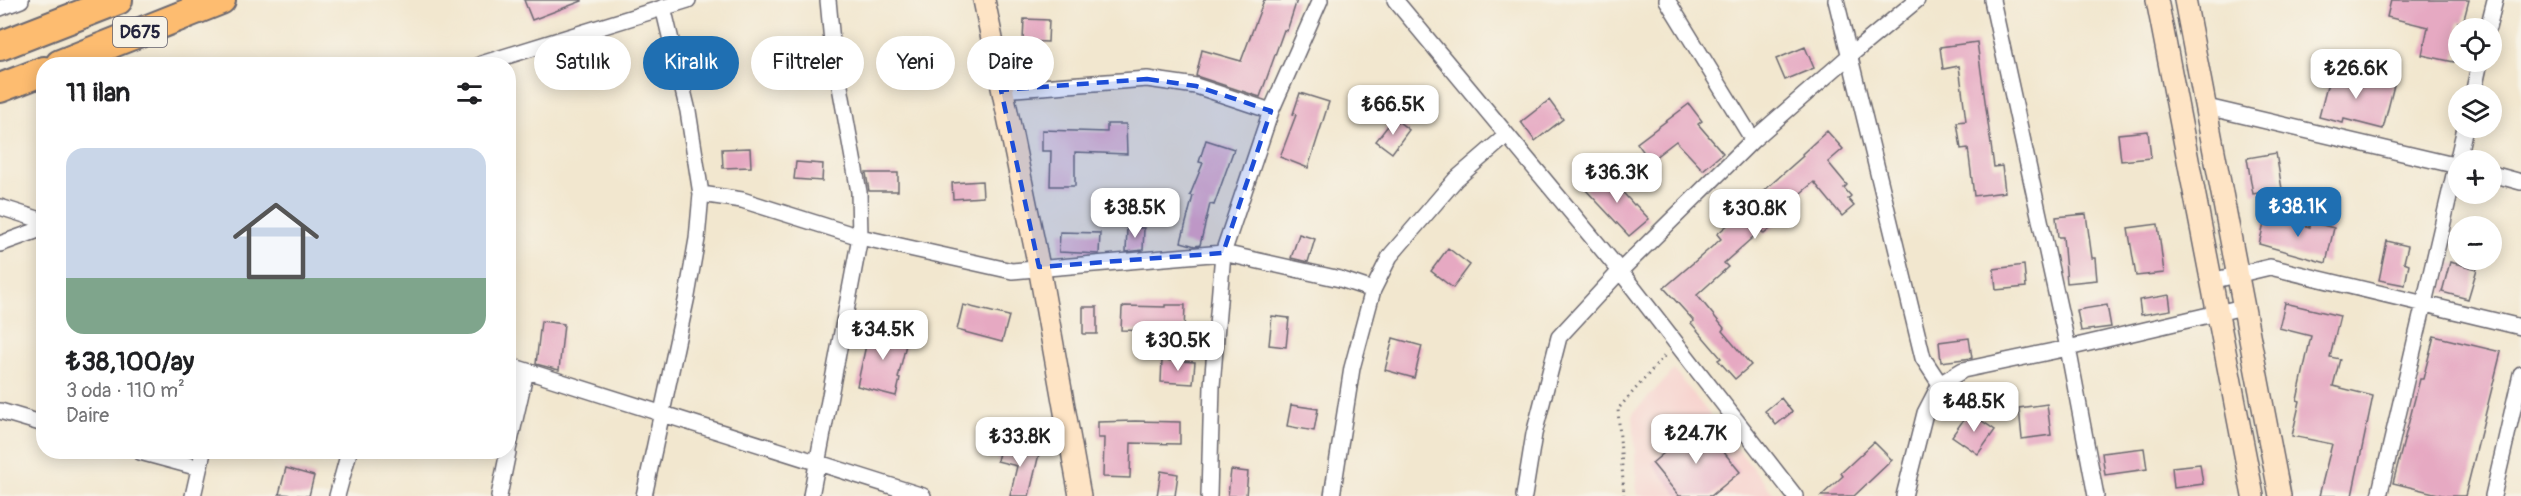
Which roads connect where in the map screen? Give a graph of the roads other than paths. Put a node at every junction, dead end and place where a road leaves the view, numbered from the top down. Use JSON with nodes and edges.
{"nodes":[{"id":1,"x":21,"y":0,"type":"edge"},
{"id":2,"x":117,"y":0,"type":"edge"},
{"id":3,"x":221,"y":0,"type":"edge"},
{"id":4,"x":688,"y":0,"type":"edge"},
{"id":5,"x":828,"y":0,"type":"edge"},
{"id":6,"x":984,"y":0,"type":"edge"},
{"id":7,"x":1320,"y":0,"type":"edge"},
{"id":8,"x":1395,"y":0,"type":"edge"},
{"id":9,"x":1667,"y":0,"type":"edge"},
{"id":10,"x":1836,"y":0,"type":"edge"},
{"id":11,"x":1917,"y":0,"type":"edge"},
{"id":12,"x":1992,"y":0,"type":"edge"},
{"id":13,"x":2157,"y":0,"type":"edge"},
{"id":14,"x":2185,"y":0,"type":"edge"},
{"id":15,"x":2494,"y":0,"type":"edge"},
{"id":16,"x":663,"y":7,"type":"junction"},
{"id":17,"x":0,"y":8,"type":"edge"},
{"id":18,"x":634,"y":8,"type":"edge"},
{"id":19,"x":2490,"y":18,"type":"edge"},
{"id":20,"x":991,"y":36,"type":"edge"},
{"id":21,"x":0,"y":45,"type":"edge"},
{"id":22,"x":78,"y":57,"type":"edge"},
{"id":23,"x":506,"y":57,"type":"edge"},
{"id":24,"x":1848,"y":57,"type":"junction"},
{"id":25,"x":36,"y":74,"type":"edge"},
{"id":26,"x":1054,"y":86,"type":"edge"},
{"id":27,"x":0,"y":88,"type":"edge"},
{"id":28,"x":1001,"y":90,"type":"edge"},
{"id":29,"x":2207,"y":107,"type":"junction"},
{"id":30,"x":1271,"y":111,"type":"junction"},
{"id":31,"x":1507,"y":135,"type":"junction"},
{"id":32,"x":1753,"y":140,"type":"junction"},
{"id":33,"x":2448,"y":164,"type":"edge"},
{"id":34,"x":2502,"y":177,"type":"edge"},
{"id":35,"x":2521,"y":182,"type":"edge"},
{"id":36,"x":701,"y":194,"type":"junction"},
{"id":37,"x":2448,"y":203,"type":"edge"},
{"id":38,"x":0,"y":207,"type":"edge"},
{"id":39,"x":36,"y":218,"type":"edge"},
{"id":40,"x":36,"y":231,"type":"edge"},
{"id":41,"x":860,"y":237,"type":"junction"},
{"id":42,"x":0,"y":243,"type":"edge"},
{"id":43,"x":1223,"y":253,"type":"junction"},
{"id":44,"x":1039,"y":267,"type":"junction"},
{"id":45,"x":1620,"y":271,"type":"junction"},
{"id":46,"x":2237,"y":275,"type":"junction"},
{"id":47,"x":2211,"y":281,"type":"junction"},
{"id":48,"x":1373,"y":290,"type":"junction"},
{"id":49,"x":2423,"y":304,"type":"junction"},
{"id":50,"x":2243,"y":307,"type":"junction"},
{"id":51,"x":2216,"y":312,"type":"junction"},
{"id":52,"x":2521,"y":327,"type":"edge"},
{"id":53,"x":2067,"y":348,"type":"junction"},
{"id":54,"x":516,"y":368,"type":"edge"},
{"id":55,"x":526,"y":371,"type":"junction"},
{"id":56,"x":2521,"y":374,"type":"edge"},
{"id":57,"x":1940,"y":384,"type":"junction"},
{"id":58,"x":0,"y":411,"type":"edge"},
{"id":59,"x":662,"y":413,"type":"junction"},
{"id":60,"x":516,"y":415,"type":"edge"},
{"id":61,"x":36,"y":422,"type":"edge"},
{"id":62,"x":166,"y":459,"type":"edge"},
{"id":63,"x":201,"y":459,"type":"edge"},
{"id":64,"x":347,"y":459,"type":"edge"},
{"id":65,"x":506,"y":459,"type":"edge"},
{"id":66,"x":819,"y":463,"type":"junction"},
{"id":67,"x":199,"y":468,"type":"junction"},
{"id":68,"x":193,"y":496,"type":"edge"},
{"id":69,"x":337,"y":496,"type":"edge"},
{"id":70,"x":499,"y":496,"type":"edge"},
{"id":71,"x":644,"y":496,"type":"edge"},
{"id":72,"x":812,"y":496,"type":"edge"},
{"id":73,"x":923,"y":496,"type":"edge"},
{"id":74,"x":1080,"y":496,"type":"edge"},
{"id":75,"x":1209,"y":496,"type":"edge"},
{"id":76,"x":1332,"y":496,"type":"edge"},
{"id":77,"x":1524,"y":496,"type":"edge"},
{"id":78,"x":1795,"y":496,"type":"edge"},
{"id":79,"x":1904,"y":496,"type":"edge"},
{"id":80,"x":2096,"y":496,"type":"edge"},
{"id":81,"x":2253,"y":496,"type":"edge"},
{"id":82,"x":2280,"y":496,"type":"edge"},
{"id":83,"x":2379,"y":496,"type":"edge"},
{"id":84,"x":2493,"y":496,"type":"edge"}],
"edges":[{"from":1,"to":17,"type":"street"},
{"from":2,"to":21,"type":"highway","number":"D675"},
{"from":3,"to":22,"type":"highway","number":"D675"},
{"from":4,"to":16,"type":"street"},
{"from":5,"to":41,"type":"street"},
{"from":6,"to":20,"type":"main road"},
{"from":7,"to":30,"type":"street"},
{"from":8,"to":31,"type":"street"},
{"from":9,"to":32,"type":"street"},
{"from":10,"to":24,"type":"street"},
{"from":11,"to":24,"type":"street"},
{"from":12,"to":53,"type":"street"},
{"from":13,"to":47,"type":"main road"},
{"from":14,"to":29,"type":"main road"},
{"from":15,"to":19,"type":"street"},
{"from":16,"to":18,"type":"street"},
{"from":16,"to":36,"type":"street"},
{"from":18,"to":23,"type":"street"},
{"from":24,"to":32,"type":"street"},
{"from":24,"to":57,"type":"street"},
{"from":25,"to":27,"type":"highway"},
{"from":26,"to":30,"type":"street"},
{"from":28,"to":44,"type":"main road"},
{"from":29,"to":33,"type":"street"},
{"from":29,"to":46,"type":"main road"},
{"from":30,"to":43,"type":"street"},
{"from":31,"to":45,"type":"street"},
{"from":31,"to":48,"type":"street"},
{"from":32,"to":45,"type":"street"},
{"from":34,"to":35,"type":"street"},
{"from":36,"to":41,"type":"street"},
{"from":36,"to":59,"type":"street"},
{"from":37,"to":49,"type":"street"},
{"from":38,"to":39,"type":"street"},
{"from":40,"to":42,"type":"street"},
{"from":41,"to":44,"type":"street"},
{"from":41,"to":66,"type":"street"},
{"from":43,"to":44,"type":"street"},
{"from":43,"to":48,"type":"street"},
{"from":43,"to":75,"type":"street"},
{"from":44,"to":74,"type":"main road"},
{"from":45,"to":77,"type":"street"},
{"from":45,"to":78,"type":"street"},
{"from":46,"to":47,"type":"street"},
{"from":46,"to":49,"type":"street"},
{"from":46,"to":50,"type":"main road"},
{"from":47,"to":51,"type":"main road"},
{"from":48,"to":76,"type":"street"},
{"from":49,"to":52,"type":"street"},
{"from":49,"to":83,"type":"street"},
{"from":50,"to":51,"type":"street"},
{"from":50,"to":82,"type":"main road"},
{"from":51,"to":53,"type":"street"},
{"from":51,"to":81,"type":"main road"},
{"from":53,"to":57,"type":"street"},
{"from":53,"to":80,"type":"street"},
{"from":54,"to":55,"type":"street"},
{"from":55,"to":59,"type":"street"},
{"from":55,"to":60,"type":"street"},
{"from":56,"to":84,"type":"street"},
{"from":57,"to":79,"type":"street"},
{"from":58,"to":61,"type":"street"},
{"from":59,"to":66,"type":"street"},
{"from":59,"to":71,"type":"street"},
{"from":62,"to":67,"type":"street"},
{"from":63,"to":67,"type":"street"},
{"from":64,"to":69,"type":"street"},
{"from":65,"to":70,"type":"street"},
{"from":66,"to":72,"type":"street"},
{"from":66,"to":73,"type":"street"},
{"from":67,"to":68,"type":"street"}]}
